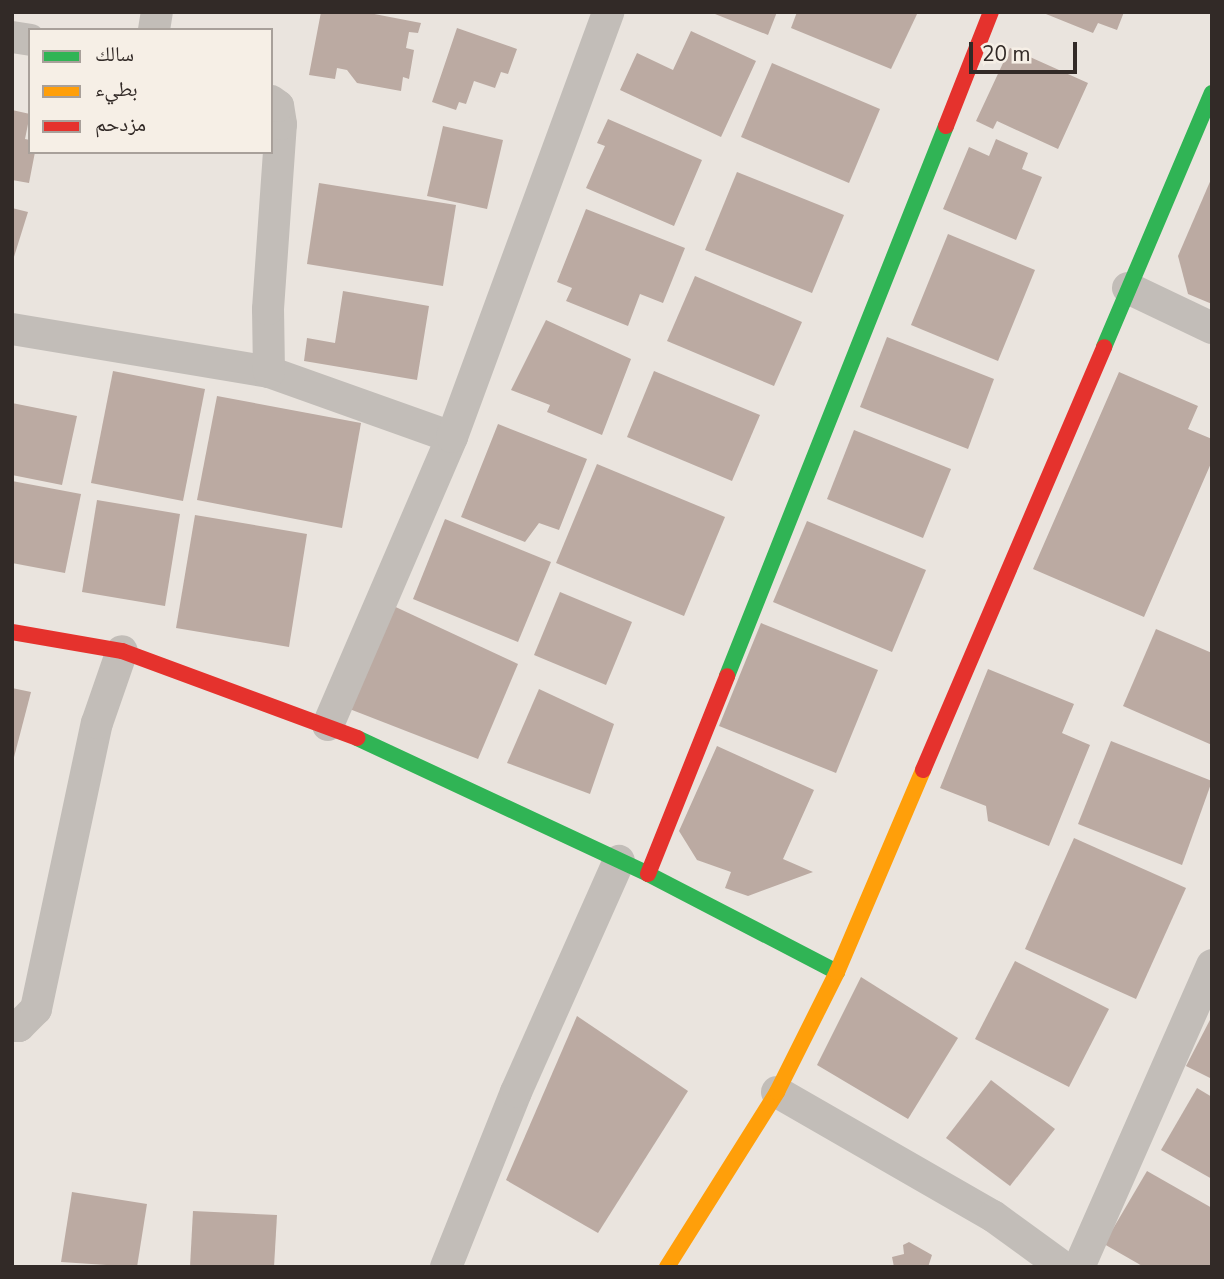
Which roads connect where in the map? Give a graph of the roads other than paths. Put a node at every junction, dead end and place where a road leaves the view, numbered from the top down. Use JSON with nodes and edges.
{"nodes":[{"id":1,"x":608,"y":12,"type":"edge"},
{"id":2,"x":991,"y":12,"type":"edge"},
{"id":3,"x":1212,"y":93,"type":"edge"},
{"id":4,"x":273,"y":102,"type":"edge"},
{"id":5,"x":1128,"y":288,"type":"junction"},
{"id":6,"x":1212,"y":328,"type":"edge"},
{"id":7,"x":12,"y":329,"type":"edge"},
{"id":8,"x":269,"y":372,"type":"junction"},
{"id":9,"x":452,"y":437,"type":"junction"},
{"id":10,"x":12,"y":632,"type":"edge"},
{"id":11,"x":122,"y":651,"type":"junction"},
{"id":12,"x":328,"y":725,"type":"junction"},
{"id":13,"x":619,"y":861,"type":"junction"},
{"id":14,"x":648,"y":874,"type":"junction"},
{"id":15,"x":1212,"y":965,"type":"edge"},
{"id":16,"x":837,"y":972,"type":"junction"},
{"id":17,"x":12,"y":1026,"type":"edge"},
{"id":18,"x":777,"y":1092,"type":"junction"},
{"id":19,"x":446,"y":1267,"type":"edge"},
{"id":20,"x":667,"y":1267,"type":"edge"},
{"id":21,"x":1063,"y":1267,"type":"edge"},
{"id":22,"x":1079,"y":1267,"type":"edge"}],
"edges":[{"from":1,"to":9,"type":"street"},
{"from":2,"to":14,"type":"street"},
{"from":3,"to":5,"type":"street"},
{"from":4,"to":8,"type":"street"},
{"from":5,"to":6,"type":"street"},
{"from":5,"to":16,"type":"street"},
{"from":7,"to":8,"type":"street"},
{"from":8,"to":9,"type":"street"},
{"from":9,"to":12,"type":"street"},
{"from":10,"to":11,"type":"street"},
{"from":11,"to":12,"type":"street"},
{"from":11,"to":17,"type":"street"},
{"from":12,"to":13,"type":"street"},
{"from":13,"to":14,"type":"street"},
{"from":13,"to":19,"type":"street"},
{"from":14,"to":16,"type":"street"},
{"from":15,"to":22,"type":"street"},
{"from":16,"to":18,"type":"street"},
{"from":18,"to":20,"type":"street"},
{"from":18,"to":21,"type":"street"}]}
